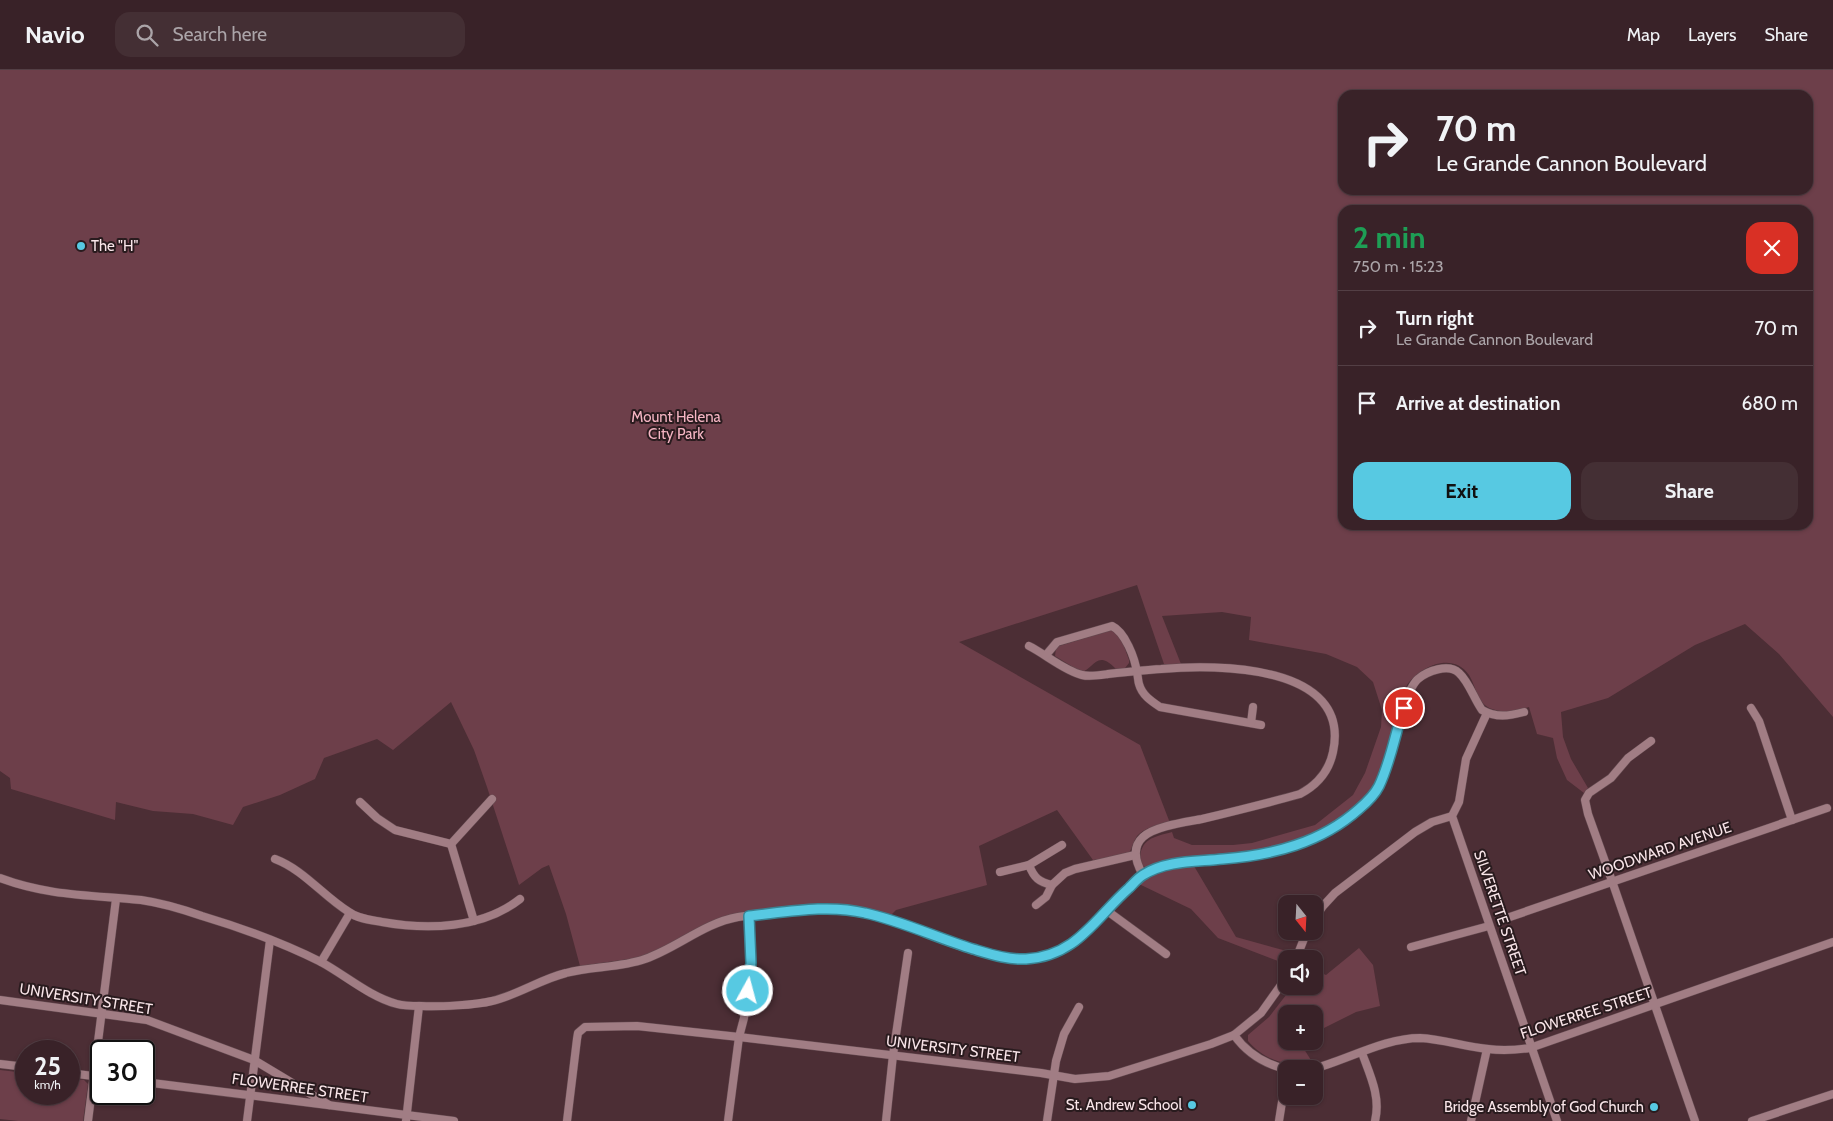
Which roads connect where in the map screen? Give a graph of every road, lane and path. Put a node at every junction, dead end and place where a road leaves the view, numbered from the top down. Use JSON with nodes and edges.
{"nodes":[{"id":1,"x":1029,"y":646,"type":"dead end"},
{"id":2,"x":1046,"y":655,"type":"junction"},
{"id":3,"x":1137,"y":671,"type":"junction"},
{"id":4,"x":1253,"y":707,"type":"dead end"},
{"id":5,"x":1750,"y":708,"type":"dead end"},
{"id":6,"x":1524,"y":712,"type":"dead end"},
{"id":7,"x":1486,"y":713,"type":"junction"},
{"id":8,"x":1251,"y":723,"type":"junction"},
{"id":9,"x":1261,"y":725,"type":"dead end"},
{"id":10,"x":1651,"y":741,"type":"dead end"},
{"id":11,"x":492,"y":799,"type":"dead end"},
{"id":12,"x":360,"y":802,"type":"dead end"},
{"id":13,"x":1827,"y":808,"type":"dead end"},
{"id":14,"x":1452,"y":816,"type":"junction"},
{"id":15,"x":1792,"y":820,"type":"junction"},
{"id":16,"x":451,"y":844,"type":"junction"},
{"id":17,"x":1062,"y":845,"type":"dead end"},
{"id":18,"x":1135,"y":855,"type":"junction"},
{"id":19,"x":275,"y":859,"type":"dead end"},
{"id":20,"x":1029,"y":865,"type":"junction"},
{"id":21,"x":1000,"y":872,"type":"dead end"},
{"id":22,"x":1143,"y":875,"type":"junction"},
{"id":23,"x":0,"y":878,"type":"edge"},
{"id":24,"x":1612,"y":881,"type":"junction"},
{"id":25,"x":1052,"y":885,"type":"junction"},
{"id":26,"x":116,"y":899,"type":"junction"},
{"id":27,"x":520,"y":899,"type":"dead end"},
{"id":28,"x":1036,"y":905,"type":"dead end"},
{"id":29,"x":1323,"y":906,"type":"edge"},
{"id":30,"x":1106,"y":910,"type":"junction"},
{"id":31,"x":350,"y":913,"type":"junction"},
{"id":32,"x":749,"y":916,"type":"junction"},
{"id":33,"x":1501,"y":920,"type":"dead end"},
{"id":34,"x":474,"y":921,"type":"junction"},
{"id":35,"x":1490,"y":926,"type":"junction"},
{"id":36,"x":270,"y":940,"type":"junction"},
{"id":37,"x":1833,"y":942,"type":"edge"},
{"id":38,"x":1411,"y":947,"type":"dead end"},
{"id":39,"x":908,"y":953,"type":"dead end"},
{"id":40,"x":1166,"y":954,"type":"dead end"},
{"id":41,"x":321,"y":962,"type":"junction"},
{"id":42,"x":1278,"y":989,"type":"edge"},
{"id":43,"x":0,"y":1000,"type":"edge"},
{"id":44,"x":1654,"y":1005,"type":"junction"},
{"id":45,"x":419,"y":1006,"type":"junction"},
{"id":46,"x":1079,"y":1007,"type":"dead end"},
{"id":47,"x":102,"y":1015,"type":"junction"},
{"id":48,"x":1234,"y":1034,"type":"junction"},
{"id":49,"x":740,"y":1036,"type":"junction"},
{"id":50,"x":100,"y":1040,"type":"edge"},
{"id":51,"x":1530,"y":1048,"type":"junction"},
{"id":52,"x":1487,"y":1049,"type":"junction"},
{"id":53,"x":1362,"y":1052,"type":"junction"},
{"id":54,"x":893,"y":1055,"type":"junction"},
{"id":55,"x":254,"y":1060,"type":"junction"},
{"id":56,"x":0,"y":1064,"type":"edge"},
{"id":57,"x":15,"y":1066,"type":"edge"},
{"id":58,"x":1278,"y":1066,"type":"edge"},
{"id":59,"x":1323,"y":1066,"type":"edge"},
{"id":60,"x":1054,"y":1075,"type":"junction"},
{"id":61,"x":155,"y":1083,"type":"edge"},
{"id":62,"x":250,"y":1094,"type":"junction"},
{"id":63,"x":1833,"y":1094,"type":"edge"},
{"id":64,"x":92,"y":1105,"type":"edge"},
{"id":65,"x":329,"y":1105,"type":"junction"},
{"id":66,"x":1282,"y":1105,"type":"edge"},
{"id":67,"x":407,"y":1118,"type":"edge"},
{"id":68,"x":88,"y":1121,"type":"edge"},
{"id":69,"x":247,"y":1121,"type":"edge"},
{"id":70,"x":454,"y":1121,"type":"edge"},
{"id":71,"x":567,"y":1121,"type":"edge"},
{"id":72,"x":728,"y":1121,"type":"edge"},
{"id":73,"x":886,"y":1121,"type":"edge"},
{"id":74,"x":1047,"y":1121,"type":"edge"},
{"id":75,"x":1279,"y":1121,"type":"edge"},
{"id":76,"x":1375,"y":1121,"type":"edge"},
{"id":77,"x":1471,"y":1121,"type":"edge"},
{"id":78,"x":1557,"y":1121,"type":"edge"},
{"id":79,"x":1695,"y":1121,"type":"edge"},
{"id":80,"x":1752,"y":1121,"type":"edge"}],
"edges":[{"from":1,"to":2,"type":"street"},
{"from":2,"to":3,"type":"street"},
{"from":2,"to":3,"type":"street"},
{"from":3,"to":8,"type":"street"},
{"from":3,"to":18,"type":"street"},
{"from":4,"to":8,"type":"street"},
{"from":5,"to":15,"type":"street"},
{"from":6,"to":7,"type":"street"},
{"from":7,"to":14,"type":"street"},
{"from":7,"to":22,"type":"street"},
{"from":8,"to":9,"type":"street"},
{"from":10,"to":24,"type":"street"},
{"from":11,"to":16,"type":"street"},
{"from":12,"to":16,"type":"street"},
{"from":13,"to":15,"type":"street","name":"WOODWARD AVENUE"},
{"from":14,"to":29,"type":"street"},
{"from":14,"to":35,"type":"street","name":"SILVERETTE STREET"},
{"from":15,"to":24,"type":"street","name":"WOODWARD AVENUE"},
{"from":16,"to":34,"type":"street"},
{"from":17,"to":20,"type":"street"},
{"from":18,"to":22,"type":"street"},
{"from":18,"to":25,"type":"street"},
{"from":19,"to":31,"type":"street"},
{"from":20,"to":21,"type":"street"},
{"from":20,"to":25,"type":"street"},
{"from":22,"to":30,"type":"street"},
{"from":23,"to":26,"type":"street"},
{"from":24,"to":33,"type":"street","name":"WOODWARD AVENUE"},
{"from":24,"to":44,"type":"street"},
{"from":25,"to":28,"type":"street"},
{"from":26,"to":36,"type":"street"},
{"from":26,"to":47,"type":"street"},
{"from":27,"to":34,"type":"street"},
{"from":30,"to":32,"type":"street"},
{"from":30,"to":40,"type":"street"},
{"from":31,"to":34,"type":"street"},
{"from":31,"to":41,"type":"street"},
{"from":32,"to":45,"type":"street"},
{"from":32,"to":49,"type":"street"},
{"from":35,"to":38,"type":"street"},
{"from":35,"to":51,"type":"street","name":"SILVERETTE STREET"},
{"from":36,"to":41,"type":"street"},
{"from":36,"to":55,"type":"street"},
{"from":37,"to":44,"type":"street","name":"FLOWERREE STREET"},
{"from":39,"to":54,"type":"street"},
{"from":41,"to":45,"type":"street"},
{"from":42,"to":48,"type":"street","name":"UNIVERSITY STREET"},
{"from":43,"to":47,"type":"street","name":"UNIVERSITY STREET"},
{"from":44,"to":51,"type":"street","name":"FLOWERREE STREET"},
{"from":44,"to":79,"type":"street"},
{"from":45,"to":67,"type":"street"},
{"from":46,"to":60,"type":"street"},
{"from":47,"to":50,"type":"street"},
{"from":47,"to":55,"type":"street","name":"UNIVERSITY STREET"},
{"from":48,"to":58,"type":"street"},
{"from":48,"to":60,"type":"street","name":"UNIVERSITY STREET"},
{"from":49,"to":54,"type":"street","name":"UNIVERSITY STREET"},
{"from":49,"to":71,"type":"street","name":"UNIVERSITY STREET"},
{"from":49,"to":72,"type":"street"},
{"from":51,"to":52,"type":"street","name":"FLOWERREE STREET"},
{"from":51,"to":78,"type":"street","name":"SILVERETTE STREET"},
{"from":52,"to":53,"type":"street","name":"FLOWERREE STREET"},
{"from":52,"to":77,"type":"street"},
{"from":53,"to":59,"type":"street","name":"FLOWERREE STREET"},
{"from":53,"to":76,"type":"street"},
{"from":54,"to":60,"type":"street","name":"UNIVERSITY STREET"},
{"from":54,"to":73,"type":"street"},
{"from":55,"to":62,"type":"street"},
{"from":55,"to":65,"type":"street","name":"UNIVERSITY STREET"},
{"from":56,"to":57,"type":"street"},
{"from":60,"to":74,"type":"street"},
{"from":61,"to":62,"type":"street","name":"FLOWERREE STREET"},
{"from":62,"to":65,"type":"street","name":"FLOWERREE STREET"},
{"from":62,"to":69,"type":"street"},
{"from":63,"to":80,"type":"street"},
{"from":64,"to":68,"type":"street"},
{"from":65,"to":67,"type":"street","name":"FLOWERREE STREET"},
{"from":66,"to":75,"type":"street"},
{"from":67,"to":70,"type":"street","name":"FLOWERREE STREET"}]}
